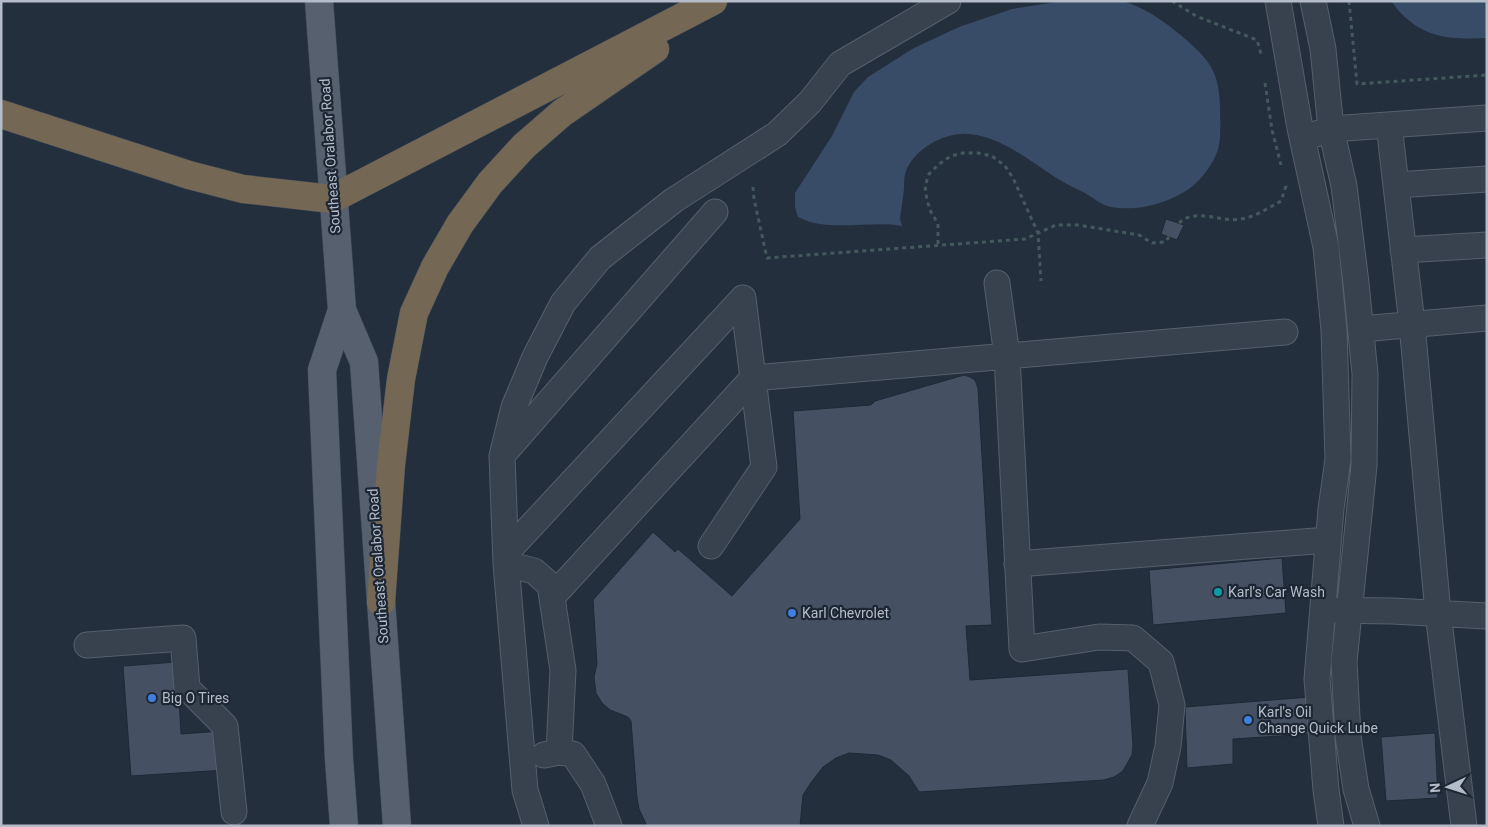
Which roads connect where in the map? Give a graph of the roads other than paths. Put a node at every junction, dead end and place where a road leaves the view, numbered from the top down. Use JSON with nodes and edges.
{"nodes":[{"id":1,"x":319,"y":1,"type":"edge"},
{"id":2,"x":713,"y":1,"type":"edge"},
{"id":3,"x":730,"y":1,"type":"edge"},
{"id":4,"x":948,"y":1,"type":"edge"},
{"id":5,"x":1278,"y":1,"type":"edge"},
{"id":6,"x":1313,"y":1,"type":"edge"},
{"id":7,"x":1,"y":114,"type":"edge"},
{"id":8,"x":1487,"y":118,"type":"edge"},
{"id":9,"x":1389,"y":125,"type":"junction"},
{"id":10,"x":1331,"y":129,"type":"junction"},
{"id":11,"x":1302,"y":138,"type":"junction"},
{"id":12,"x":1487,"y":179,"type":"edge"},
{"id":13,"x":1396,"y":185,"type":"junction"},
{"id":14,"x":332,"y":200,"type":"junction"},
{"id":15,"x":715,"y":212,"type":"dead end"},
{"id":16,"x":1487,"y":245,"type":"edge"},
{"id":17,"x":1403,"y":250,"type":"junction"},
{"id":18,"x":997,"y":283,"type":"dead end"},
{"id":19,"x":342,"y":310,"type":"junction"},
{"id":20,"x":1487,"y":318,"type":"edge"},
{"id":21,"x":1412,"y":324,"type":"junction"},
{"id":22,"x":1361,"y":329,"type":"junction"},
{"id":23,"x":1285,"y":332,"type":"dead end"},
{"id":24,"x":1007,"y":356,"type":"junction"},
{"id":25,"x":753,"y":378,"type":"junction"},
{"id":26,"x":502,"y":456,"type":"junction"},
{"id":27,"x":1328,"y":540,"type":"junction"},
{"id":28,"x":711,"y":546,"type":"dead end"},
{"id":29,"x":506,"y":559,"type":"junction"},
{"id":30,"x":1017,"y":564,"type":"junction"},
{"id":31,"x":552,"y":597,"type":"junction"},
{"id":32,"x":381,"y":602,"type":"junction"},
{"id":33,"x":1323,"y":610,"type":"junction"},
{"id":34,"x":1349,"y":611,"type":"junction"},
{"id":35,"x":1438,"y":614,"type":"junction"},
{"id":36,"x":1487,"y":616,"type":"edge"},
{"id":37,"x":87,"y":645,"type":"dead end"},
{"id":38,"x":559,"y":752,"type":"junction"},
{"id":39,"x":523,"y":759,"type":"junction"},
{"id":40,"x":234,"y":812,"type":"dead end"},
{"id":41,"x":344,"y":826,"type":"edge"},
{"id":42,"x":397,"y":826,"type":"edge"},
{"id":43,"x":536,"y":826,"type":"edge"},
{"id":44,"x":609,"y":826,"type":"edge"},
{"id":45,"x":1140,"y":826,"type":"edge"},
{"id":46,"x":1331,"y":826,"type":"edge"},
{"id":47,"x":1367,"y":826,"type":"edge"},
{"id":48,"x":1464,"y":826,"type":"edge"}],
"edges":[{"from":1,"to":14,"type":"main road","name":"Southeast Oralabor Road"},
{"from":2,"to":14,"type":"highway"},
{"from":3,"to":32,"type":"highway"},
{"from":4,"to":26,"type":"lane"},
{"from":5,"to":11,"type":"lane"},
{"from":6,"to":10,"type":"lane"},
{"from":7,"to":14,"type":"highway"},
{"from":8,"to":9,"type":"lane"},
{"from":9,"to":10,"type":"lane"},
{"from":9,"to":13,"type":"lane"},
{"from":10,"to":11,"type":"lane"},
{"from":10,"to":22,"type":"lane"},
{"from":11,"to":27,"type":"lane"},
{"from":12,"to":13,"type":"lane"},
{"from":13,"to":17,"type":"lane"},
{"from":14,"to":19,"type":"main road","name":"Southeast Oralabor Road"},
{"from":15,"to":26,"type":"lane"},
{"from":16,"to":17,"type":"lane"},
{"from":17,"to":21,"type":"lane"},
{"from":18,"to":24,"type":"lane"},
{"from":19,"to":32,"type":"main road","name":"Southeast Oralabor Road"},
{"from":19,"to":41,"type":"main road","name":"Southeast Oralabor Road"},
{"from":20,"to":21,"type":"lane"},
{"from":21,"to":22,"type":"lane"},
{"from":21,"to":35,"type":"lane"},
{"from":22,"to":34,"type":"lane"},
{"from":23,"to":24,"type":"lane"},
{"from":24,"to":25,"type":"lane"},
{"from":24,"to":30,"type":"lane"},
{"from":25,"to":28,"type":"lane"},
{"from":25,"to":29,"type":"lane"},
{"from":25,"to":31,"type":"lane"},
{"from":26,"to":29,"type":"lane"},
{"from":27,"to":30,"type":"lane"},
{"from":27,"to":33,"type":"lane"},
{"from":29,"to":31,"type":"lane"},
{"from":29,"to":39,"type":"lane"},
{"from":30,"to":45,"type":"lane"},
{"from":31,"to":38,"type":"lane"},
{"from":32,"to":42,"type":"main road","name":"Southeast Oralabor Road"},
{"from":33,"to":34,"type":"lane"},
{"from":33,"to":46,"type":"lane"},
{"from":34,"to":35,"type":"lane"},
{"from":34,"to":47,"type":"lane"},
{"from":35,"to":36,"type":"lane"},
{"from":35,"to":48,"type":"lane"},
{"from":37,"to":40,"type":"lane"},
{"from":38,"to":39,"type":"lane"},
{"from":38,"to":44,"type":"lane"},
{"from":39,"to":43,"type":"lane"}]}
